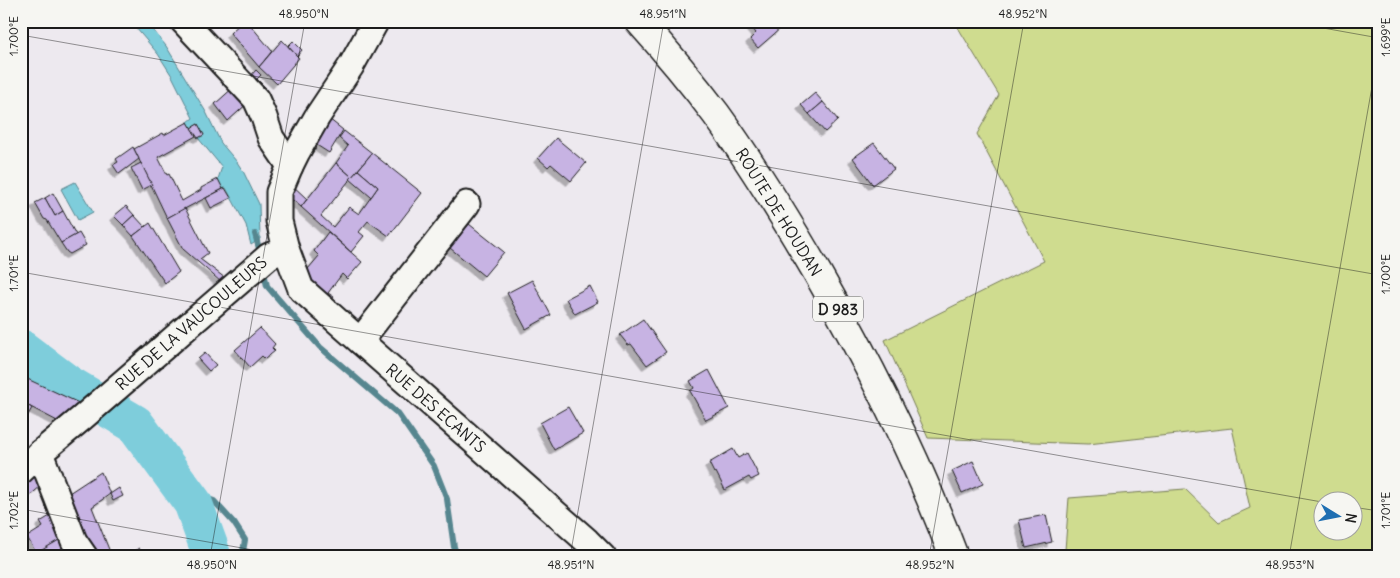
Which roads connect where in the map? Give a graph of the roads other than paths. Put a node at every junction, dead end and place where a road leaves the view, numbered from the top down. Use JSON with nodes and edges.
{"nodes":[{"id":1,"x":183,"y":21,"type":"edge"},
{"id":2,"x":376,"y":21,"type":"edge"},
{"id":3,"x":638,"y":21,"type":"edge"},
{"id":4,"x":290,"y":166,"type":"junction"},
{"id":5,"x":467,"y":204,"type":"dead end"},
{"id":6,"x":269,"y":258,"type":"junction"},
{"id":7,"x":360,"y":341,"type":"junction"},
{"id":8,"x":40,"y":453,"type":"junction"},
{"id":9,"x":21,"y":471,"type":"edge"},
{"id":10,"x":85,"y":557,"type":"edge"},
{"id":11,"x":603,"y":557,"type":"edge"},
{"id":12,"x":954,"y":557,"type":"edge"}],
"edges":[{"from":1,"to":4,"type":"street"},
{"from":2,"to":4,"type":"street","name":"RUE DE LA VAUCOULEURS"},
{"from":3,"to":12,"type":"main road","name":"ROUTE DE HOUDAN","number":"D 983"},
{"from":4,"to":6,"type":"street","name":"RUE DE LA VAUCOULEURS"},
{"from":5,"to":7,"type":"street"},
{"from":6,"to":7,"type":"street","name":"RUE DES ECANTS"},
{"from":6,"to":8,"type":"street","name":"RUE DE LA VAUCOULEURS"},
{"from":7,"to":11,"type":"street","name":"RUE DES ECANTS"},
{"from":8,"to":9,"type":"street","name":"RUE DE LA VAUCOULEURS"},
{"from":8,"to":10,"type":"street"}]}
